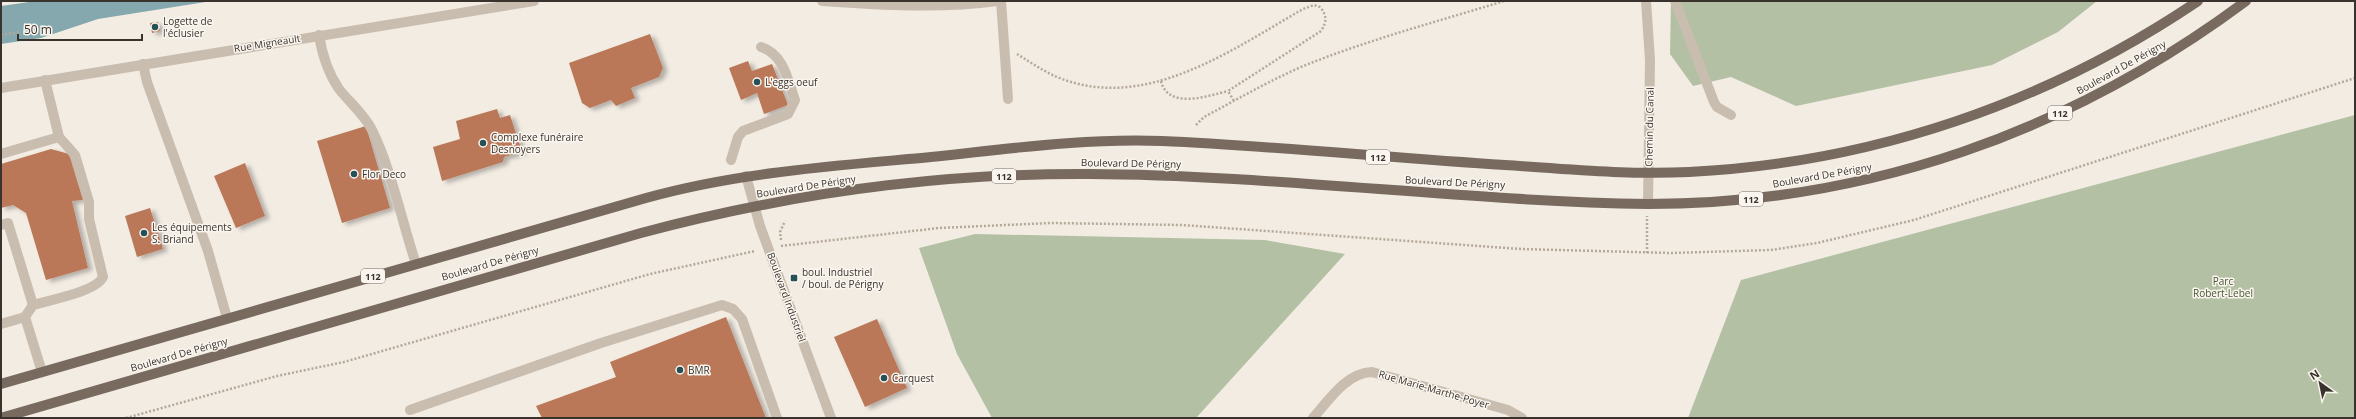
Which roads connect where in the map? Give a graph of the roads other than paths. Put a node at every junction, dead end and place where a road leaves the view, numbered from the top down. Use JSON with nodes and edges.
{"nodes":[{"id":1,"x":534,"y":1,"type":"edge"},
{"id":2,"x":822,"y":1,"type":"edge"},
{"id":3,"x":997,"y":1,"type":"edge"},
{"id":4,"x":1001,"y":1,"type":"edge"},
{"id":5,"x":1646,"y":1,"type":"edge"},
{"id":6,"x":1675,"y":1,"type":"edge"},
{"id":7,"x":2198,"y":1,"type":"edge"},
{"id":8,"x":2246,"y":1,"type":"edge"},
{"id":9,"x":319,"y":35,"type":"junction"},
{"id":10,"x":761,"y":47,"type":"dead end"},
{"id":11,"x":143,"y":64,"type":"junction"},
{"id":12,"x":45,"y":80,"type":"junction"},
{"id":13,"x":1,"y":88,"type":"edge"},
{"id":14,"x":1008,"y":99,"type":"dead end"},
{"id":15,"x":1731,"y":115,"type":"dead end"},
{"id":16,"x":59,"y":138,"type":"junction"},
{"id":17,"x":1,"y":154,"type":"edge"},
{"id":18,"x":731,"y":160,"type":"dead end"},
{"id":19,"x":1648,"y":172,"type":"junction"},
{"id":20,"x":746,"y":176,"type":"junction"},
{"id":21,"x":1648,"y":204,"type":"junction"},
{"id":22,"x":754,"y":206,"type":"junction"},
{"id":23,"x":1,"y":225,"type":"edge"},
{"id":24,"x":416,"y":264,"type":"junction"},
{"id":25,"x":33,"y":305,"type":"junction"},
{"id":26,"x":25,"y":317,"type":"junction"},
{"id":27,"x":227,"y":318,"type":"junction"},
{"id":28,"x":1,"y":324,"type":"edge"},
{"id":29,"x":42,"y":372,"type":"junction"},
{"id":30,"x":1,"y":384,"type":"edge"},
{"id":31,"x":410,"y":410,"type":"dead end"},
{"id":32,"x":1,"y":418,"type":"edge"},
{"id":33,"x":777,"y":418,"type":"edge"},
{"id":34,"x":831,"y":418,"type":"edge"},
{"id":35,"x":1313,"y":418,"type":"edge"},
{"id":36,"x":1522,"y":418,"type":"edge"}],
"edges":[{"from":1,"to":9,"type":"street","name":"Rue Migneault"},
{"from":2,"to":3,"type":"street"},
{"from":4,"to":14,"type":"street"},
{"from":5,"to":19,"type":"street","name":"Chemin du Canal"},
{"from":6,"to":15,"type":"street"},
{"from":7,"to":19,"type":"main road","name":"Boulevard De Périgny","number":"112"},
{"from":8,"to":21,"type":"main road","name":"Boulevard De Périgny","number":"112"},
{"from":9,"to":11,"type":"street","name":"Rue Migneault"},
{"from":9,"to":24,"type":"street"},
{"from":10,"to":18,"type":"street"},
{"from":11,"to":12,"type":"street","name":"Rue Migneault"},
{"from":11,"to":27,"type":"street"},
{"from":12,"to":13,"type":"street","name":"Rue Migneault"},
{"from":12,"to":16,"type":"street"},
{"from":16,"to":17,"type":"street"},
{"from":16,"to":25,"type":"street"},
{"from":19,"to":20,"type":"main road","name":"Boulevard De Périgny","number":"112"},
{"from":19,"to":21,"type":"street","name":"Chemin du Canal"},
{"from":20,"to":22,"type":"street","name":"Boulevard Industriel"},
{"from":20,"to":24,"type":"main road","name":"Boulevard De Périgny","number":"112"},
{"from":21,"to":22,"type":"main road","name":"Boulevard De Périgny","number":"112"},
{"from":22,"to":32,"type":"main road","name":"Boulevard De Périgny","number":"112"},
{"from":22,"to":34,"type":"street","name":"Boulevard Industriel"},
{"from":23,"to":25,"type":"street"},
{"from":24,"to":27,"type":"main road","name":"Boulevard De Périgny","number":"112"},
{"from":25,"to":26,"type":"street"},
{"from":26,"to":28,"type":"street"},
{"from":26,"to":29,"type":"street"},
{"from":27,"to":29,"type":"main road","name":"Boulevard De Périgny","number":"112"},
{"from":29,"to":30,"type":"main road","name":"Boulevard De Périgny","number":"112"},
{"from":31,"to":33,"type":"street"},
{"from":35,"to":36,"type":"street","name":"Rue Marie-Marthe-Poyer"}]}
